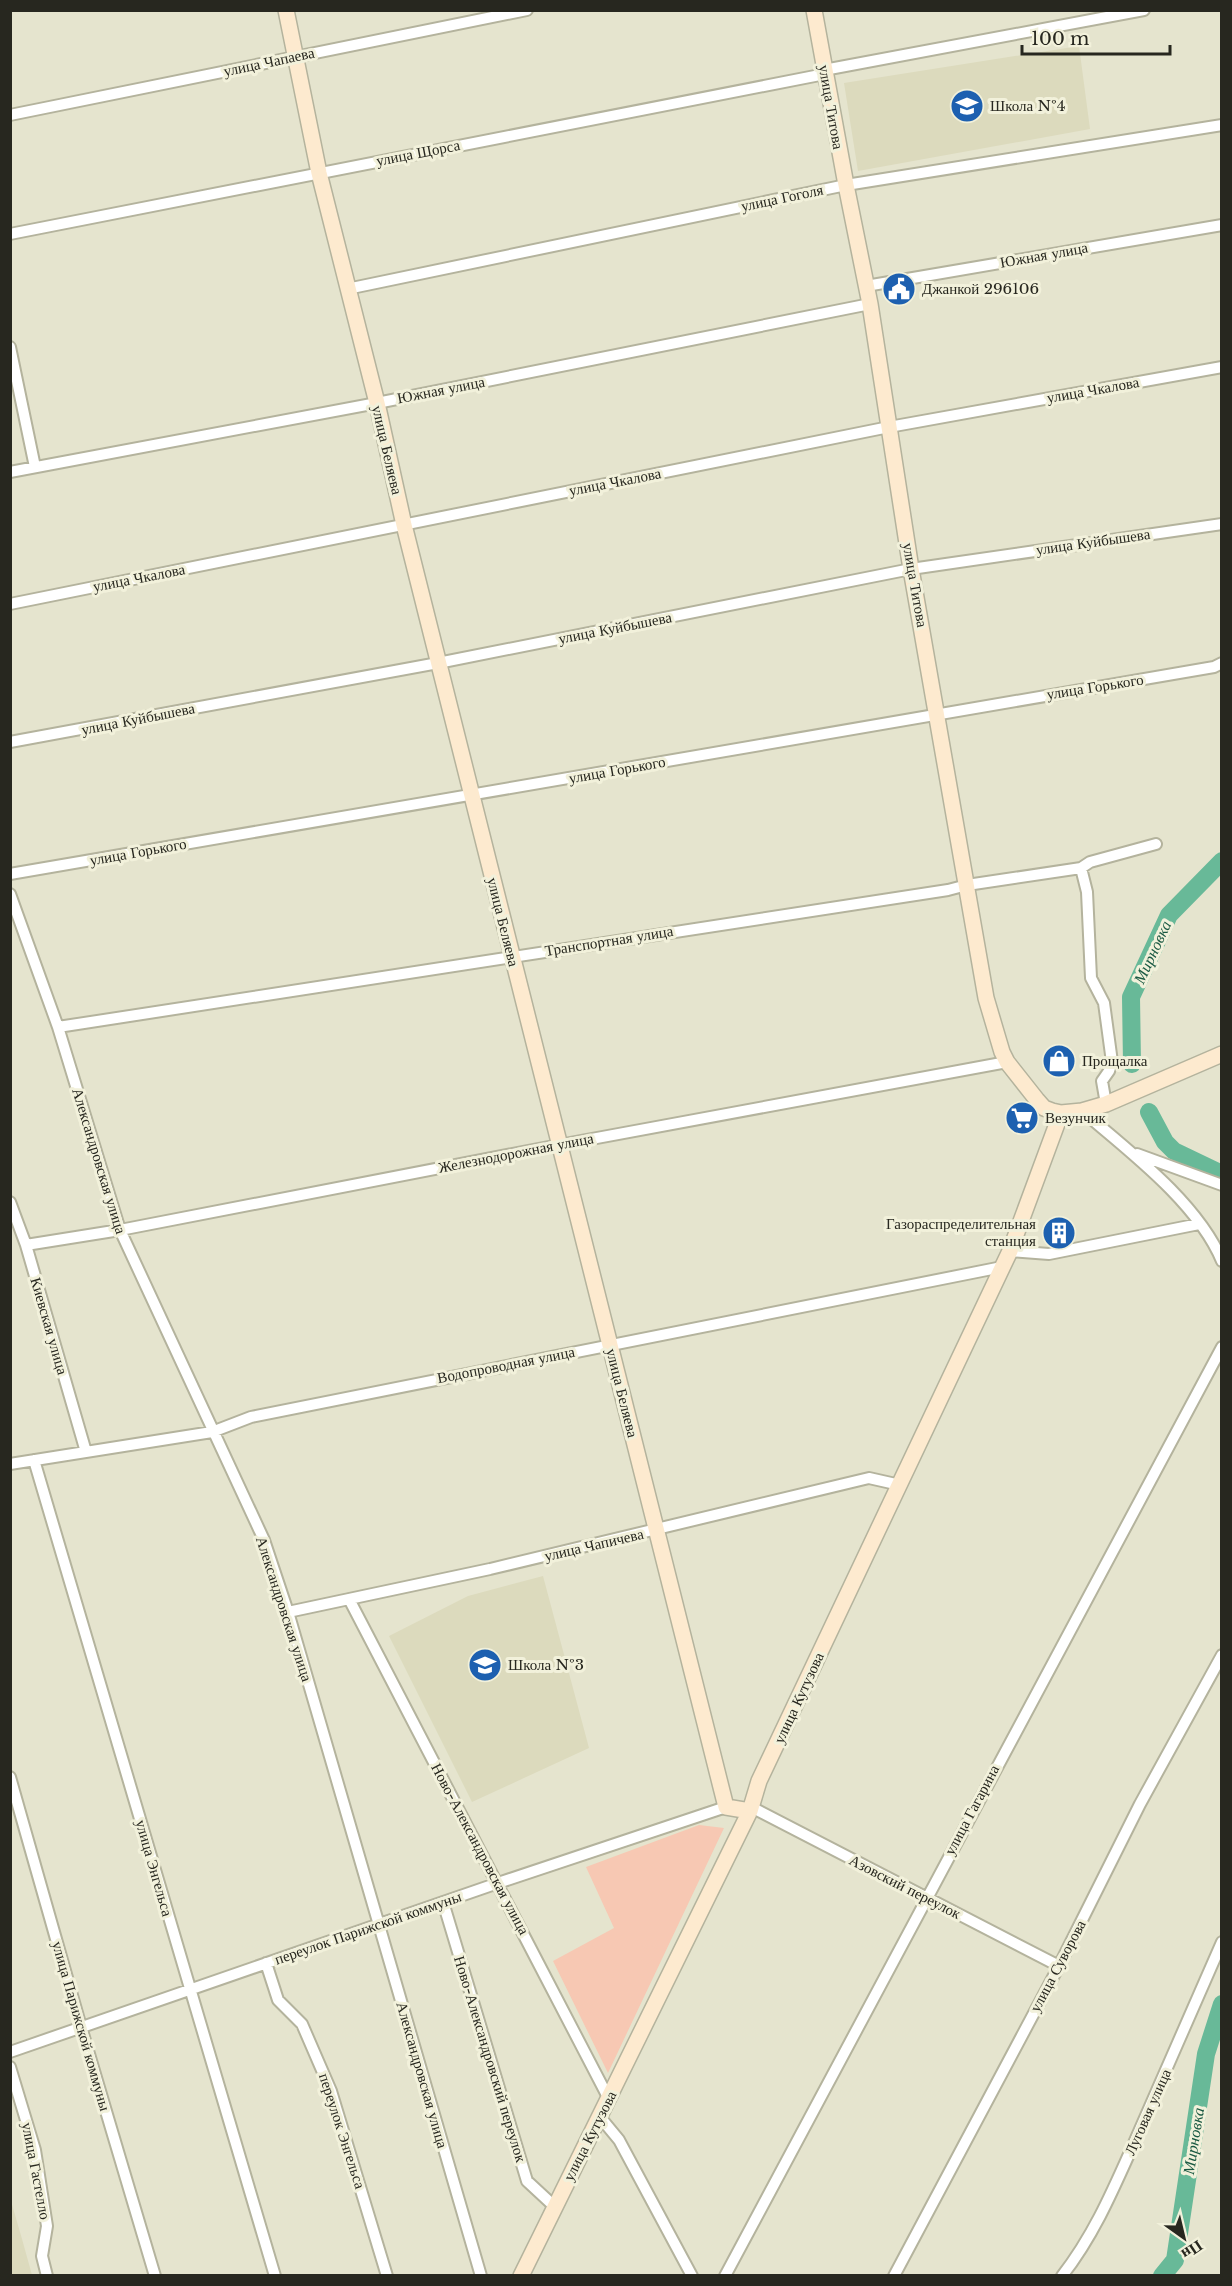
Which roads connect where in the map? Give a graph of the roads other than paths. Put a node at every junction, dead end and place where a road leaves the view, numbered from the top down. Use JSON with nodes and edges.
{"nodes":[{"id":1,"x":286,"y":10,"type":"edge"},
{"id":2,"x":527,"y":10,"type":"edge"},
{"id":3,"x":814,"y":10,"type":"edge"},
{"id":4,"x":1144,"y":10,"type":"edge"},
{"id":5,"x":297,"y":57,"type":"junction"},
{"id":6,"x":825,"y":72,"type":"junction"},
{"id":7,"x":10,"y":116,"type":"edge"},
{"id":8,"x":1221,"y":125,"type":"edge"},
{"id":9,"x":319,"y":173,"type":"junction"},
{"id":10,"x":846,"y":185,"type":"junction"},
{"id":11,"x":1221,"y":225,"type":"edge"},
{"id":12,"x":10,"y":234,"type":"edge"},
{"id":13,"x":866,"y":286,"type":"junction"},
{"id":14,"x":347,"y":289,"type":"junction"},
{"id":15,"x":870,"y":304,"type":"junction"},
{"id":16,"x":10,"y":347,"type":"edge"},
{"id":17,"x":1221,"y":367,"type":"edge"},
{"id":18,"x":377,"y":404,"type":"junction"},
{"id":19,"x":889,"y":426,"type":"junction"},
{"id":20,"x":34,"y":467,"type":"junction"},
{"id":21,"x":10,"y":472,"type":"edge"},
{"id":22,"x":1221,"y":524,"type":"edge"},
{"id":23,"x":404,"y":525,"type":"junction"},
{"id":24,"x":911,"y":569,"type":"junction"},
{"id":25,"x":10,"y":604,"type":"edge"},
{"id":26,"x":438,"y":663,"type":"junction"},
{"id":27,"x":1221,"y":663,"type":"edge"},
{"id":28,"x":937,"y":713,"type":"junction"},
{"id":29,"x":10,"y":742,"type":"edge"},
{"id":30,"x":471,"y":794,"type":"junction"},
{"id":31,"x":1156,"y":844,"type":"dead end"},
{"id":32,"x":1081,"y":868,"type":"junction"},
{"id":33,"x":10,"y":874,"type":"edge"},
{"id":34,"x":967,"y":885,"type":"junction"},
{"id":35,"x":10,"y":894,"type":"edge"},
{"id":36,"x":511,"y":955,"type":"junction"},
{"id":37,"x":58,"y":1027,"type":"junction"},
{"id":38,"x":1221,"y":1054,"type":"edge"},
{"id":39,"x":1007,"y":1062,"type":"junction"},
{"id":40,"x":1106,"y":1104,"type":"junction"},
{"id":41,"x":1082,"y":1111,"type":"junction"},
{"id":42,"x":1061,"y":1113,"type":"junction"},
{"id":43,"x":559,"y":1145,"type":"junction"},
{"id":44,"x":1128,"y":1150,"type":"junction"},
{"id":45,"x":1221,"y":1185,"type":"edge"},
{"id":46,"x":10,"y":1202,"type":"edge"},
{"id":47,"x":1199,"y":1224,"type":"junction"},
{"id":48,"x":120,"y":1230,"type":"junction"},
{"id":49,"x":26,"y":1245,"type":"junction"},
{"id":50,"x":1010,"y":1251,"type":"junction"},
{"id":51,"x":1221,"y":1261,"type":"edge"},
{"id":52,"x":1002,"y":1267,"type":"junction"},
{"id":53,"x":609,"y":1344,"type":"junction"},
{"id":54,"x":1221,"y":1347,"type":"edge"},
{"id":55,"x":212,"y":1431,"type":"junction"},
{"id":56,"x":86,"y":1452,"type":"junction"},
{"id":57,"x":34,"y":1460,"type":"junction"},
{"id":58,"x":10,"y":1464,"type":"edge"},
{"id":59,"x":900,"y":1485,"type":"junction"},
{"id":60,"x":656,"y":1530,"type":"junction"},
{"id":61,"x":349,"y":1599,"type":"junction"},
{"id":62,"x":288,"y":1612,"type":"junction"},
{"id":63,"x":1221,"y":1655,"type":"edge"},
{"id":64,"x":10,"y":1777,"type":"edge"},
{"id":65,"x":726,"y":1807,"type":"junction"},
{"id":66,"x":750,"y":1809,"type":"junction"},
{"id":67,"x":498,"y":1883,"type":"junction"},
{"id":68,"x":925,"y":1897,"type":"junction"},
{"id":69,"x":443,"y":1902,"type":"junction"},
{"id":70,"x":378,"y":1925,"type":"junction"},
{"id":71,"x":1221,"y":1942,"type":"edge"},
{"id":72,"x":266,"y":1964,"type":"junction"},
{"id":73,"x":1059,"y":1966,"type":"junction"},
{"id":74,"x":190,"y":1990,"type":"junction"},
{"id":75,"x":81,"y":2027,"type":"junction"},
{"id":76,"x":10,"y":2052,"type":"edge"},
{"id":77,"x":10,"y":2067,"type":"edge"},
{"id":78,"x":609,"y":2100,"type":"junction"},
{"id":79,"x":600,"y":2117,"type":"junction"},
{"id":80,"x":554,"y":2206,"type":"junction"},
{"id":81,"x":47,"y":2276,"type":"edge"},
{"id":82,"x":155,"y":2276,"type":"edge"},
{"id":83,"x":275,"y":2276,"type":"edge"},
{"id":84,"x":387,"y":2276,"type":"edge"},
{"id":85,"x":481,"y":2276,"type":"edge"},
{"id":86,"x":521,"y":2276,"type":"edge"},
{"id":87,"x":692,"y":2276,"type":"edge"},
{"id":88,"x":725,"y":2276,"type":"edge"},
{"id":89,"x":894,"y":2276,"type":"edge"},
{"id":90,"x":1062,"y":2276,"type":"edge"}],
"edges":[{"from":1,"to":5,"type":"main road","name":"улица Беляева"},
{"from":2,"to":5,"type":"street","name":"улица Чапаева"},
{"from":3,"to":6,"type":"main road","name":"улица Титова"},
{"from":4,"to":6,"type":"street","name":"улица Щорса"},
{"from":5,"to":7,"type":"street","name":"улица Чапаева"},
{"from":5,"to":9,"type":"main road","name":"улица Беляева"},
{"from":6,"to":9,"type":"street","name":"улица Щорса"},
{"from":6,"to":10,"type":"main road","name":"улица Титова"},
{"from":8,"to":10,"type":"street","name":"улица Гоголя"},
{"from":9,"to":12,"type":"street","name":"улица Щорса"},
{"from":9,"to":14,"type":"main road","name":"улица Беляева"},
{"from":10,"to":13,"type":"main road","name":"улица Титова"},
{"from":10,"to":14,"type":"street","name":"улица Гоголя"},
{"from":11,"to":13,"type":"street","name":"Южная улица"},
{"from":13,"to":15,"type":"main road","name":"улица Титова"},
{"from":14,"to":18,"type":"main road","name":"улица Беляева"},
{"from":15,"to":18,"type":"street","name":"Южная улица"},
{"from":15,"to":19,"type":"main road","name":"улица Титова"},
{"from":16,"to":20,"type":"street"},
{"from":17,"to":19,"type":"street","name":"улица Чкалова"},
{"from":18,"to":20,"type":"street","name":"Южная улица"},
{"from":18,"to":23,"type":"main road","name":"улица Беляева"},
{"from":19,"to":23,"type":"street","name":"улица Чкалова"},
{"from":19,"to":24,"type":"main road","name":"улица Титова"},
{"from":20,"to":21,"type":"street","name":"Южная улица"},
{"from":22,"to":24,"type":"street","name":"улица Куйбышева"},
{"from":23,"to":25,"type":"street","name":"улица Чкалова"},
{"from":23,"to":26,"type":"main road","name":"улица Беляева"},
{"from":24,"to":26,"type":"street","name":"улица Куйбышева"},
{"from":24,"to":28,"type":"main road","name":"улица Титова"},
{"from":26,"to":29,"type":"street","name":"улица Куйбышева"},
{"from":26,"to":30,"type":"main road","name":"улица Беляева"},
{"from":27,"to":28,"type":"street","name":"улица Горького"},
{"from":28,"to":30,"type":"street","name":"улица Горького"},
{"from":28,"to":34,"type":"main road","name":"улица Титова"},
{"from":30,"to":33,"type":"street","name":"улица Горького"},
{"from":30,"to":36,"type":"main road","name":"улица Беляева"},
{"from":31,"to":32,"type":"street","name":"Транспортная улица"},
{"from":32,"to":34,"type":"street","name":"Транспортная улица"},
{"from":32,"to":40,"type":"street"},
{"from":34,"to":36,"type":"street","name":"Транспортная улица"},
{"from":34,"to":39,"type":"main road","name":"улица Титова"},
{"from":35,"to":37,"type":"street","name":"Александровская улица"},
{"from":36,"to":37,"type":"street","name":"Транспортная улица"},
{"from":36,"to":43,"type":"main road","name":"улица Беляева"},
{"from":37,"to":48,"type":"street","name":"Александровская улица"},
{"from":38,"to":40,"type":"main road"},
{"from":39,"to":42,"type":"main road","name":"улица Титова"},
{"from":39,"to":43,"type":"street","name":"Железнодорожная улица"},
{"from":40,"to":41,"type":"main road"},
{"from":41,"to":42,"type":"main road"},
{"from":41,"to":44,"type":"street"},
{"from":42,"to":50,"type":"main road","name":"улица Кутузова"},
{"from":43,"to":48,"type":"street","name":"Железнодорожная улица"},
{"from":43,"to":53,"type":"main road","name":"улица Беляева"},
{"from":44,"to":45,"type":"street"},
{"from":44,"to":47,"type":"street"},
{"from":46,"to":49,"type":"street","name":"Киевская улица"},
{"from":47,"to":50,"type":"street"},
{"from":47,"to":51,"type":"street"},
{"from":48,"to":49,"type":"street","name":"Железнодорожная улица"},
{"from":48,"to":55,"type":"street","name":"Александровская улица"},
{"from":49,"to":56,"type":"street","name":"Киевская улица"},
{"from":50,"to":52,"type":"main road","name":"улица Кутузова"},
{"from":52,"to":53,"type":"street","name":"Водопроводная улица"},
{"from":52,"to":59,"type":"main road","name":"улица Кутузова"},
{"from":53,"to":55,"type":"street","name":"Водопроводная улица"},
{"from":53,"to":60,"type":"main road","name":"улица Беляева"},
{"from":54,"to":68,"type":"street","name":"улица Гагарина"},
{"from":55,"to":56,"type":"street","name":"Водопроводная улица"},
{"from":55,"to":62,"type":"street","name":"Александровская улица"},
{"from":56,"to":57,"type":"street","name":"Водопроводная улица"},
{"from":57,"to":58,"type":"street","name":"Водопроводная улица"},
{"from":57,"to":74,"type":"street","name":"улица Энгельса"},
{"from":59,"to":60,"type":"street","name":"улица Чапичева"},
{"from":59,"to":66,"type":"main road","name":"улица Кутузова"},
{"from":60,"to":61,"type":"street","name":"улица Чапичева"},
{"from":60,"to":65,"type":"main road","name":"улица Беляева"},
{"from":61,"to":62,"type":"street","name":"улица Чапичева"},
{"from":61,"to":67,"type":"street","name":"Ново-Александровская улица"},
{"from":62,"to":70,"type":"street","name":"Александровская улица"},
{"from":63,"to":73,"type":"street","name":"улица Суворова"},
{"from":64,"to":75,"type":"street","name":"улица Парижской коммуны"},
{"from":65,"to":66,"type":"main road"},
{"from":65,"to":67,"type":"street","name":"переулок Парижской коммуны"},
{"from":66,"to":68,"type":"street","name":"Азовский переулок"},
{"from":66,"to":78,"type":"main road","name":"улица Кутузова"},
{"from":67,"to":69,"type":"street","name":"переулок Парижской коммуны"},
{"from":67,"to":78,"type":"street","name":"Ново-Александровская улица"},
{"from":68,"to":73,"type":"street","name":"Азовский переулок"},
{"from":68,"to":88,"type":"street","name":"улица Гагарина"},
{"from":69,"to":70,"type":"street","name":"переулок Парижской коммуны"},
{"from":69,"to":80,"type":"street","name":"Ново-Александровский переулок"},
{"from":70,"to":72,"type":"street","name":"переулок Парижской коммуны"},
{"from":70,"to":85,"type":"street","name":"Александровская улица"},
{"from":71,"to":90,"type":"street","name":"Луговая улица"},
{"from":72,"to":74,"type":"street","name":"переулок Парижской коммуны"},
{"from":72,"to":84,"type":"street","name":"переулок Энгельса"},
{"from":73,"to":89,"type":"street","name":"улица Суворова"},
{"from":74,"to":75,"type":"street","name":"переулок Парижской коммуны"},
{"from":74,"to":83,"type":"street","name":"улица Энгельса"},
{"from":75,"to":76,"type":"street","name":"переулок Парижской коммуны"},
{"from":75,"to":82,"type":"street","name":"улица Парижской коммуны"},
{"from":77,"to":81,"type":"street","name":"улица Гастелло"},
{"from":78,"to":79,"type":"main road","name":"улица Кутузова"},
{"from":79,"to":80,"type":"main road","name":"улица Кутузова"},
{"from":79,"to":87,"type":"street"},
{"from":80,"to":86,"type":"main road","name":"улица Кутузова"}]}
